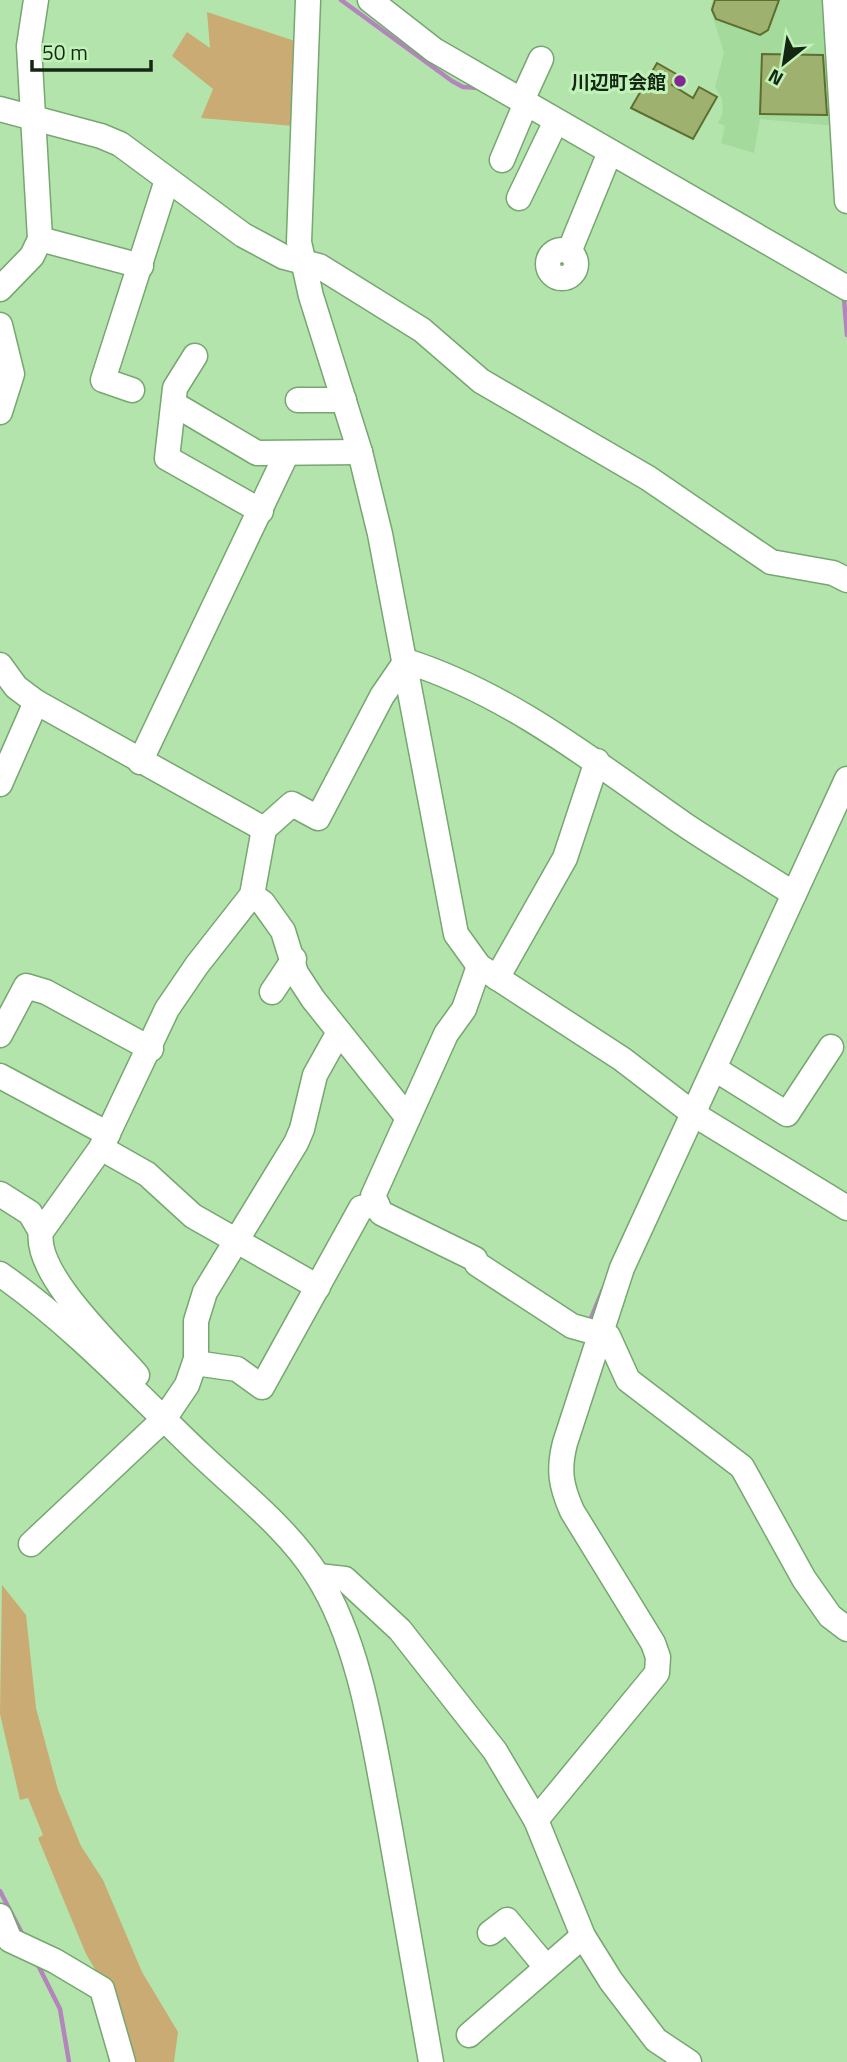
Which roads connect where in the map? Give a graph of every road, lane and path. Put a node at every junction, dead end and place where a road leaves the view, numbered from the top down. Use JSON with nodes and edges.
{"nodes":[{"id":1,"x":36,"y":0,"type":"edge"},
{"id":2,"x":309,"y":0,"type":"edge"},
{"id":3,"x":370,"y":0,"type":"edge"},
{"id":4,"x":835,"y":0,"type":"edge"},
{"id":5,"x":541,"y":60,"type":"dead end"},
{"id":6,"x":526,"y":103,"type":"junction"},
{"id":7,"x":0,"y":109,"type":"edge"},
{"id":8,"x":35,"y":118,"type":"junction"},
{"id":9,"x":556,"y":121,"type":"junction"},
{"id":10,"x":608,"y":157,"type":"junction"},
{"id":11,"x":502,"y":160,"type":"dead end"},
{"id":12,"x":846,"y":169,"type":"edge"},
{"id":13,"x":167,"y":180,"type":"junction"},
{"id":14,"x":519,"y":198,"type":"dead end"},
{"id":15,"x":847,"y":201,"type":"edge"},
{"id":16,"x":40,"y":239,"type":"junction"},
{"id":17,"x":569,"y":252,"type":"dead end"},
{"id":18,"x":302,"y":260,"type":"junction"},
{"id":19,"x":141,"y":266,"type":"junction"},
{"id":20,"x":847,"y":288,"type":"edge"},
{"id":21,"x":0,"y":289,"type":"edge"},
{"id":22,"x":0,"y":326,"type":"edge"},
{"id":23,"x":195,"y":356,"type":"dead end"},
{"id":24,"x":132,"y":390,"type":"dead end"},
{"id":25,"x":298,"y":400,"type":"dead end"},
{"id":26,"x":344,"y":400,"type":"junction"},
{"id":27,"x":174,"y":404,"type":"junction"},
{"id":28,"x":0,"y":412,"type":"edge"},
{"id":29,"x":360,"y":452,"type":"junction"},
{"id":30,"x":286,"y":455,"type":"junction"},
{"id":31,"x":261,"y":511,"type":"junction"},
{"id":32,"x":847,"y":580,"type":"edge"},
{"id":33,"x":405,"y":661,"type":"junction"},
{"id":34,"x":0,"y":665,"type":"edge"},
{"id":35,"x":8,"y":692,"type":"edge"},
{"id":36,"x":36,"y":702,"type":"junction"},
{"id":37,"x":597,"y":761,"type":"junction"},
{"id":38,"x":141,"y":762,"type":"junction"},
{"id":39,"x":0,"y":784,"type":"edge"},
{"id":40,"x":843,"y":797,"type":"edge"},
{"id":41,"x":264,"y":828,"type":"junction"},
{"id":42,"x":794,"y":894,"type":"junction"},
{"id":43,"x":252,"y":895,"type":"junction"},
{"id":44,"x":294,"y":959,"type":"junction"},
{"id":45,"x":488,"y":972,"type":"junction"},
{"id":46,"x":272,"y":992,"type":"dead end"},
{"id":47,"x":339,"y":1032,"type":"junction"},
{"id":48,"x":0,"y":1035,"type":"edge"},
{"id":49,"x":831,"y":1047,"type":"dead end"},
{"id":50,"x":151,"y":1048,"type":"junction"},
{"id":51,"x":715,"y":1069,"type":"junction"},
{"id":52,"x":0,"y":1076,"type":"edge"},
{"id":53,"x":695,"y":1115,"type":"junction"},
{"id":54,"x":408,"y":1118,"type":"junction"},
{"id":55,"x":105,"y":1141,"type":"junction"},
{"id":56,"x":0,"y":1194,"type":"edge"},
{"id":57,"x":377,"y":1204,"type":"junction"},
{"id":58,"x":847,"y":1208,"type":"edge"},
{"id":59,"x":41,"y":1232,"type":"junction"},
{"id":60,"x":238,"y":1240,"type":"junction"},
{"id":61,"x":0,"y":1275,"type":"edge"},
{"id":62,"x":318,"y":1286,"type":"junction"},
{"id":63,"x":599,"y":1332,"type":"junction"},
{"id":64,"x":195,"y":1363,"type":"junction"},
{"id":65,"x":142,"y":1399,"type":"junction"},
{"id":66,"x":164,"y":1419,"type":"junction"},
{"id":67,"x":31,"y":1544,"type":"dead end"},
{"id":68,"x":318,"y":1576,"type":"junction"},
{"id":69,"x":847,"y":1629,"type":"edge"},
{"id":70,"x":536,"y":1820,"type":"junction"},
{"id":71,"x":0,"y":1916,"type":"edge"},
{"id":72,"x":490,"y":1933,"type":"dead end"},
{"id":73,"x":583,"y":1936,"type":"junction"},
{"id":74,"x":546,"y":1968,"type":"junction"},
{"id":75,"x":470,"y":2035,"type":"dead end"},
{"id":76,"x":122,"y":2062,"type":"edge"},
{"id":77,"x":431,"y":2062,"type":"edge"},
{"id":78,"x":689,"y":2062,"type":"edge"}],
"edges":[{"from":1,"to":8,"type":"street"},
{"from":2,"to":18,"type":"street"},
{"from":3,"to":6,"type":"street"},
{"from":4,"to":12,"type":"street"},
{"from":5,"to":6,"type":"street"},
{"from":6,"to":9,"type":"street"},
{"from":6,"to":11,"type":"street"},
{"from":7,"to":8,"type":"street"},
{"from":8,"to":13,"type":"street"},
{"from":8,"to":16,"type":"street"},
{"from":9,"to":10,"type":"street"},
{"from":9,"to":14,"type":"street"},
{"from":10,"to":17,"type":"street"},
{"from":10,"to":20,"type":"street"},
{"from":12,"to":15,"type":"street"},
{"from":13,"to":18,"type":"street"},
{"from":13,"to":19,"type":"street"},
{"from":16,"to":19,"type":"street"},
{"from":16,"to":21,"type":"street"},
{"from":18,"to":26,"type":"street"},
{"from":18,"to":32,"type":"street"},
{"from":19,"to":24,"type":"street"},
{"from":22,"to":28,"type":"street"},
{"from":23,"to":27,"type":"street"},
{"from":25,"to":26,"type":"street"},
{"from":26,"to":29,"type":"street"},
{"from":27,"to":30,"type":"street"},
{"from":27,"to":31,"type":"street"},
{"from":29,"to":30,"type":"street"},
{"from":29,"to":33,"type":"street"},
{"from":30,"to":31,"type":"street"},
{"from":31,"to":38,"type":"street"},
{"from":33,"to":37,"type":"street"},
{"from":33,"to":41,"type":"street"},
{"from":33,"to":45,"type":"street"},
{"from":34,"to":35,"type":"street"},
{"from":35,"to":36,"type":"street"},
{"from":36,"to":38,"type":"street"},
{"from":36,"to":39,"type":"street"},
{"from":37,"to":42,"type":"street"},
{"from":37,"to":45,"type":"street"},
{"from":38,"to":41,"type":"street"},
{"from":40,"to":42,"type":"street"},
{"from":41,"to":43,"type":"street"},
{"from":42,"to":51,"type":"street"},
{"from":43,"to":44,"type":"street"},
{"from":43,"to":50,"type":"street"},
{"from":44,"to":46,"type":"street"},
{"from":44,"to":47,"type":"street"},
{"from":45,"to":53,"type":"street"},
{"from":45,"to":54,"type":"street"},
{"from":47,"to":54,"type":"street"},
{"from":47,"to":60,"type":"street"},
{"from":48,"to":50,"type":"street"},
{"from":49,"to":51,"type":"street"},
{"from":50,"to":55,"type":"street"},
{"from":51,"to":53,"type":"street"},
{"from":52,"to":55,"type":"street"},
{"from":53,"to":58,"type":"street"},
{"from":53,"to":63,"type":"street"},
{"from":54,"to":57,"type":"street"},
{"from":55,"to":59,"type":"street"},
{"from":55,"to":60,"type":"street"},
{"from":56,"to":59,"type":"street"},
{"from":57,"to":62,"type":"street"},
{"from":57,"to":63,"type":"street"},
{"from":59,"to":65,"type":"street"},
{"from":60,"to":62,"type":"street"},
{"from":60,"to":64,"type":"street"},
{"from":61,"to":65,"type":"street"},
{"from":62,"to":64,"type":"street"},
{"from":63,"to":69,"type":"street"},
{"from":63,"to":70,"type":"street"},
{"from":64,"to":66,"type":"street"},
{"from":65,"to":66,"type":"street"},
{"from":66,"to":67,"type":"street"},
{"from":66,"to":68,"type":"street"},
{"from":68,"to":70,"type":"street"},
{"from":68,"to":77,"type":"street"},
{"from":70,"to":73,"type":"street"},
{"from":71,"to":76,"type":"street"},
{"from":72,"to":74,"type":"street"},
{"from":73,"to":74,"type":"street"},
{"from":73,"to":78,"type":"street"},
{"from":74,"to":75,"type":"street"}]}
